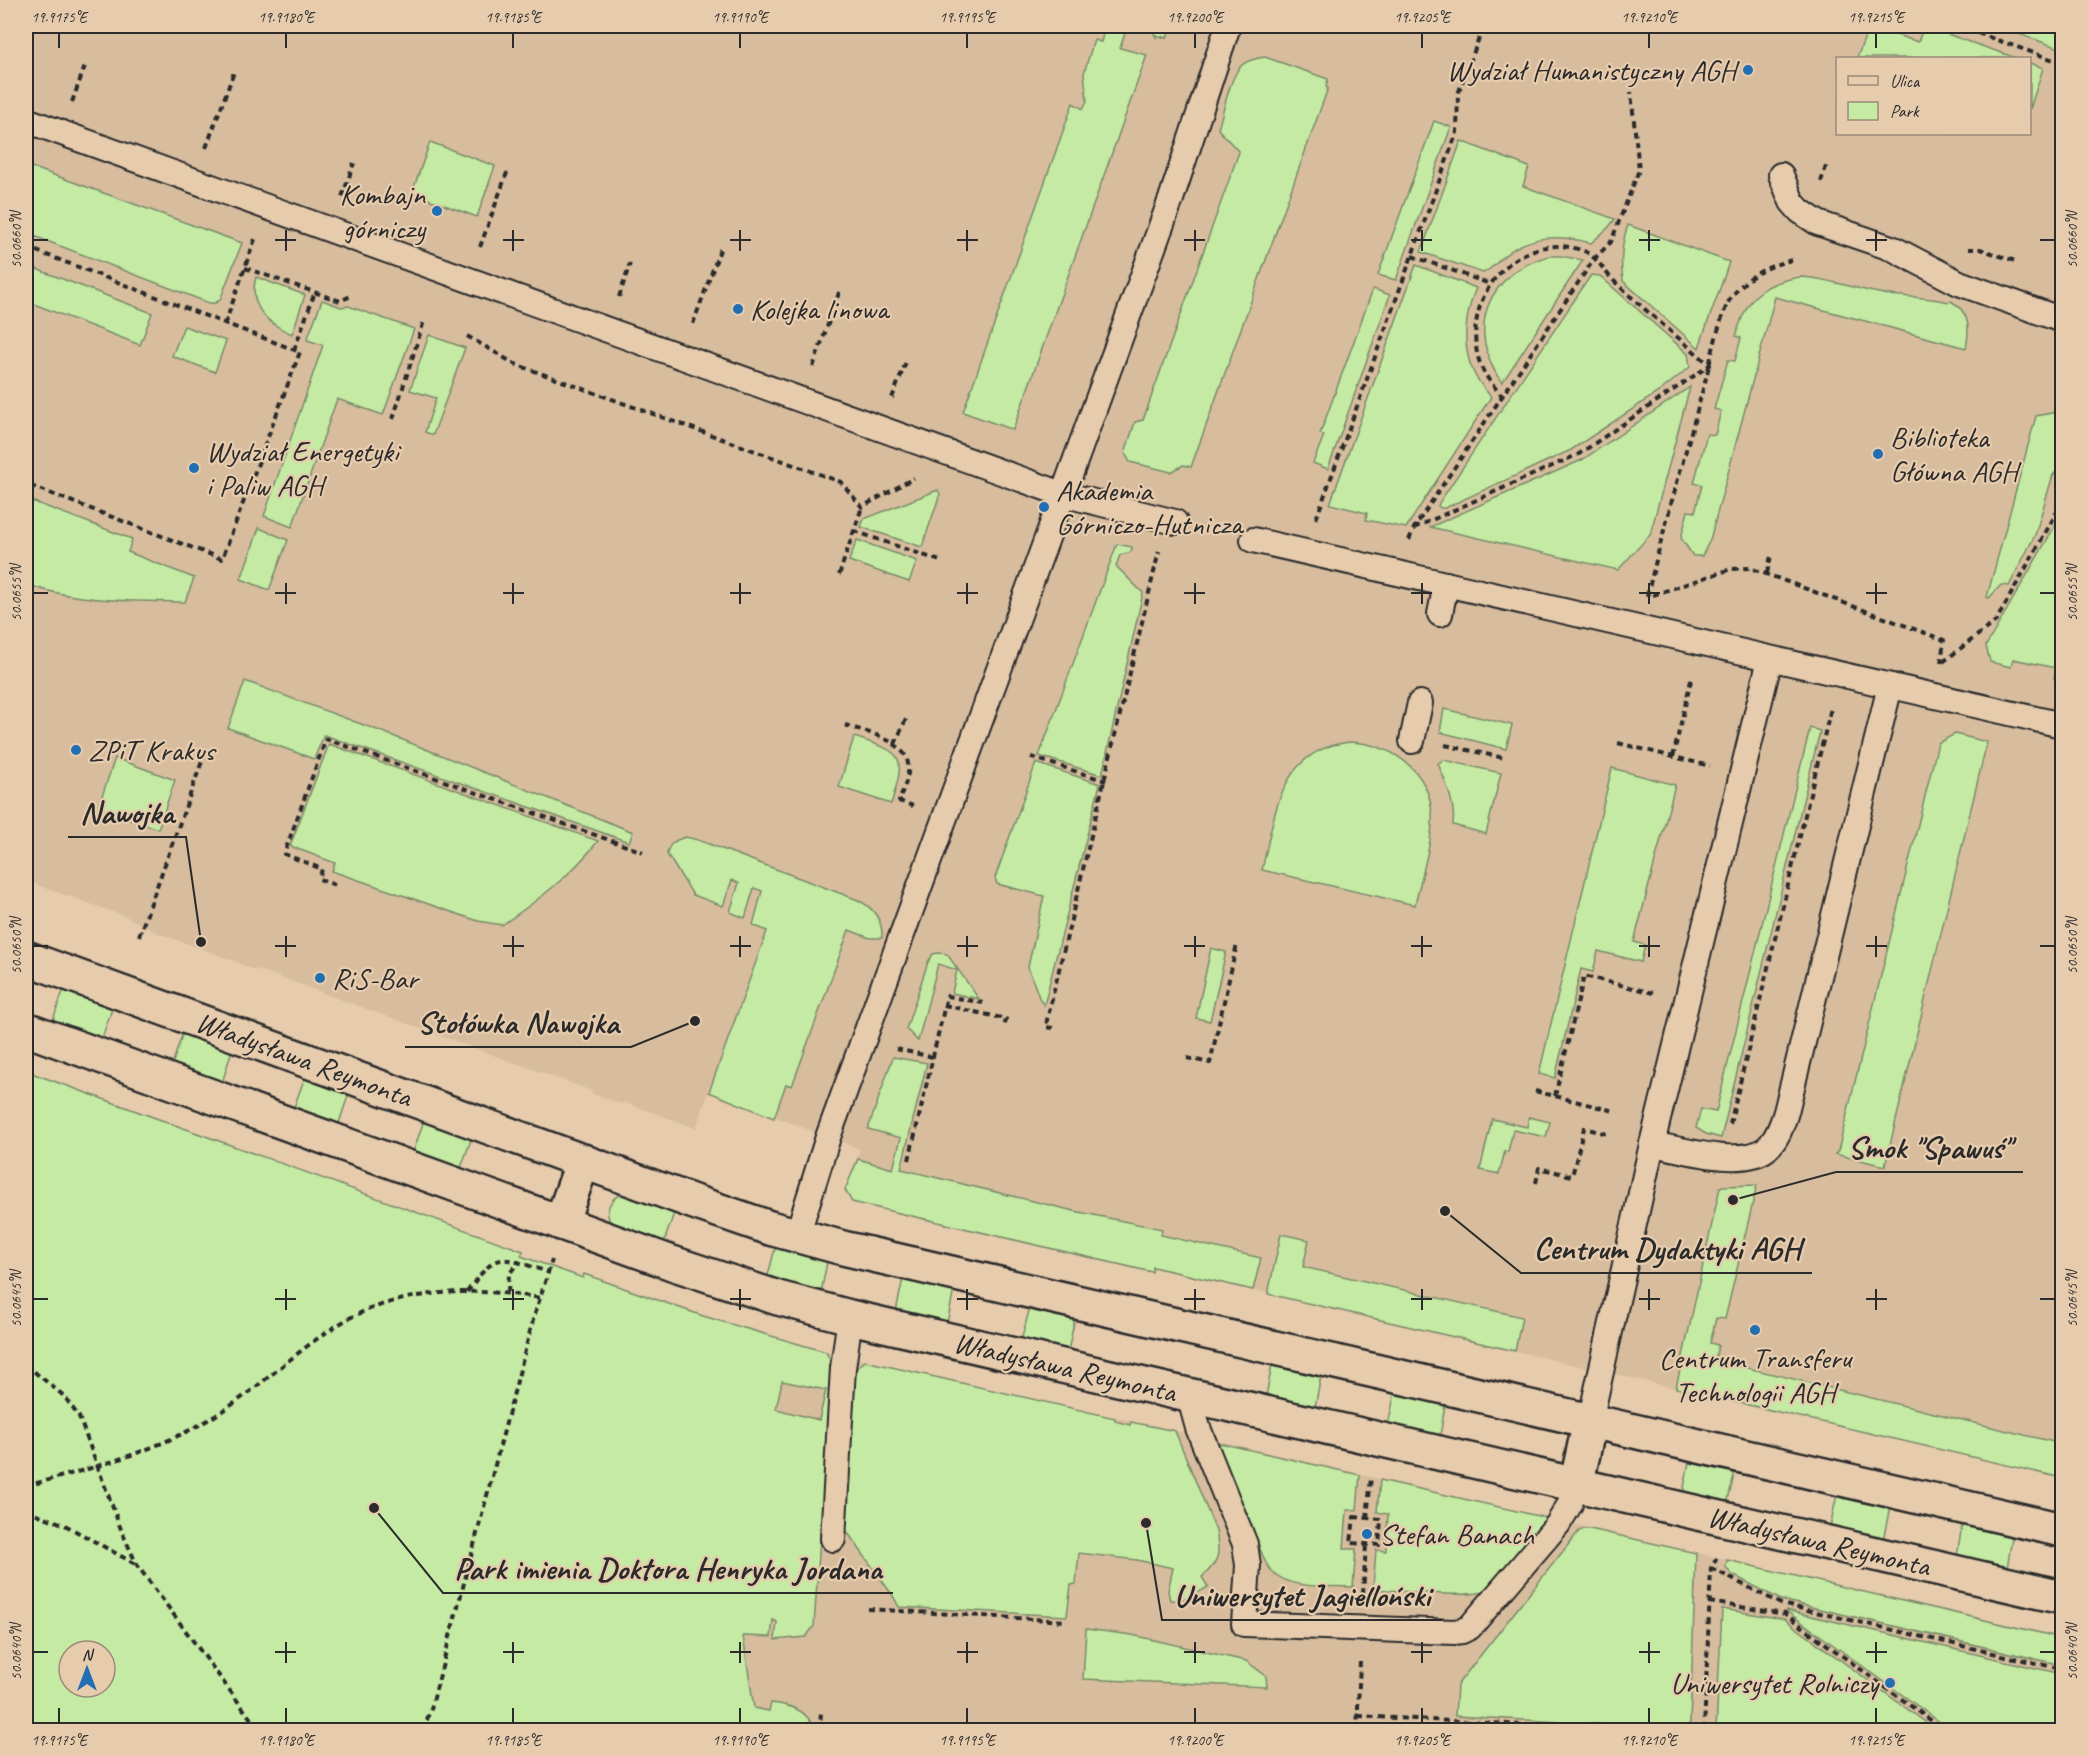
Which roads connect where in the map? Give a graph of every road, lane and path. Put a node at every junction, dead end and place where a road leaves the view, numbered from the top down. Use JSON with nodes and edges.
{"nodes":[{"id":1,"x":1228,"y":26,"type":"edge"},
{"id":2,"x":1958,"y":26,"type":"edge"},
{"id":3,"x":1479,"y":38,"type":"dead end"},
{"id":4,"x":2062,"y":63,"type":"edge"},
{"id":5,"x":85,"y":66,"type":"dead end"},
{"id":6,"x":234,"y":72,"type":"dead end"},
{"id":7,"x":75,"y":92,"type":"dead end"},
{"id":8,"x":1631,"y":92,"type":"dead end"},
{"id":9,"x":26,"y":120,"type":"edge"},
{"id":10,"x":203,"y":157,"type":"dead end"},
{"id":11,"x":354,"y":163,"type":"dead end"},
{"id":12,"x":1827,"y":163,"type":"dead end"},
{"id":13,"x":508,"y":170,"type":"dead end"},
{"id":14,"x":1824,"y":174,"type":"dead end"},
{"id":15,"x":1781,"y":175,"type":"dead end"},
{"id":16,"x":344,"y":191,"type":"dead end"},
{"id":17,"x":267,"y":208,"type":"junction"},
{"id":18,"x":26,"y":247,"type":"edge"},
{"id":19,"x":721,"y":247,"type":"dead end"},
{"id":20,"x":1980,"y":249,"type":"dead end"},
{"id":21,"x":477,"y":256,"type":"dead end"},
{"id":22,"x":1412,"y":256,"type":"junction"},
{"id":23,"x":1594,"y":259,"type":"junction"},
{"id":24,"x":1792,"y":260,"type":"dead end"},
{"id":25,"x":2015,"y":261,"type":"dead end"},
{"id":26,"x":630,"y":263,"type":"dead end"},
{"id":27,"x":245,"y":268,"type":"junction"},
{"id":28,"x":1490,"y":284,"type":"junction"},
{"id":29,"x":840,"y":290,"type":"dead end"},
{"id":30,"x":315,"y":292,"type":"junction"},
{"id":31,"x":620,"y":292,"type":"dead end"},
{"id":32,"x":353,"y":295,"type":"dead end"},
{"id":33,"x":2062,"y":320,"type":"edge"},
{"id":34,"x":424,"y":321,"type":"dead end"},
{"id":35,"x":225,"y":324,"type":"junction"},
{"id":36,"x":689,"y":333,"type":"dead end"},
{"id":37,"x":467,"y":336,"type":"dead end"},
{"id":38,"x":294,"y":350,"type":"junction"},
{"id":39,"x":2062,"y":359,"type":"edge"},
{"id":40,"x":906,"y":362,"type":"dead end"},
{"id":41,"x":1710,"y":365,"type":"junction"},
{"id":42,"x":810,"y":376,"type":"dead end"},
{"id":43,"x":2062,"y":378,"type":"edge"},
{"id":44,"x":895,"y":391,"type":"dead end"},
{"id":45,"x":1502,"y":396,"type":"junction"},
{"id":46,"x":393,"y":419,"type":"dead end"},
{"id":47,"x":924,"y":473,"type":"dead end"},
{"id":48,"x":26,"y":484,"type":"edge"},
{"id":49,"x":1062,"y":494,"type":"junction"},
{"id":50,"x":2062,"y":503,"type":"edge"},
{"id":51,"x":862,"y":507,"type":"junction"},
{"id":52,"x":1316,"y":520,"type":"dead end"},
{"id":53,"x":1175,"y":522,"type":"dead end"},
{"id":54,"x":1414,"y":528,"type":"junction"},
{"id":55,"x":854,"y":531,"type":"junction"},
{"id":56,"x":1253,"y":540,"type":"dead end"},
{"id":57,"x":1408,"y":541,"type":"dead end"},
{"id":58,"x":1159,"y":550,"type":"dead end"},
{"id":59,"x":1771,"y":556,"type":"dead end"},
{"id":60,"x":940,"y":561,"type":"dead end"},
{"id":61,"x":1767,"y":573,"type":"junction"},
{"id":62,"x":839,"y":575,"type":"dead end"},
{"id":63,"x":1446,"y":584,"type":"junction"},
{"id":64,"x":1440,"y":614,"type":"dead end"},
{"id":65,"x":1770,"y":659,"type":"junction"},
{"id":66,"x":1693,"y":672,"type":"dead end"},
{"id":67,"x":1890,"y":686,"type":"junction"},
{"id":68,"x":1420,"y":703,"type":"dead end"},
{"id":69,"x":1832,"y":704,"type":"dead end"},
{"id":70,"x":907,"y":717,"type":"dead end"},
{"id":71,"x":845,"y":725,"type":"dead end"},
{"id":72,"x":2062,"y":725,"type":"edge"},
{"id":73,"x":1412,"y":741,"type":"joint"},
{"id":74,"x":1618,"y":743,"type":"dead end"},
{"id":75,"x":895,"y":744,"type":"junction"},
{"id":76,"x":205,"y":753,"type":"dead end"},
{"id":77,"x":1031,"y":757,"type":"dead end"},
{"id":78,"x":1673,"y":757,"type":"junction"},
{"id":79,"x":1504,"y":758,"type":"dead end"},
{"id":80,"x":1719,"y":768,"type":"dead end"},
{"id":81,"x":1106,"y":781,"type":"junction"},
{"id":82,"x":945,"y":817,"type":"junction"},
{"id":83,"x":644,"y":852,"type":"dead end"},
{"id":84,"x":335,"y":885,"type":"dead end"},
{"id":85,"x":139,"y":936,"type":"dead end"},
{"id":86,"x":1237,"y":944,"type":"dead end"},
{"id":87,"x":26,"y":958,"type":"edge"},
{"id":88,"x":1662,"y":995,"type":"dead end"},
{"id":89,"x":983,"y":1003,"type":"dead end"},
{"id":90,"x":944,"y":1005,"type":"junction"},
{"id":91,"x":1004,"y":1028,"type":"dead end"},
{"id":92,"x":1053,"y":1028,"type":"dead end"},
{"id":93,"x":26,"y":1029,"type":"edge"},
{"id":94,"x":890,"y":1048,"type":"dead end"},
{"id":95,"x":933,"y":1057,"type":"junction"},
{"id":96,"x":1187,"y":1058,"type":"dead end"},
{"id":97,"x":1535,"y":1091,"type":"dead end"},
{"id":98,"x":1555,"y":1096,"type":"junction"},
{"id":99,"x":1614,"y":1111,"type":"dead end"},
{"id":100,"x":1729,"y":1128,"type":"dead end"},
{"id":101,"x":1608,"y":1134,"type":"dead end"},
{"id":102,"x":1652,"y":1144,"type":"junction"},
{"id":103,"x":909,"y":1160,"type":"dead end"},
{"id":104,"x":583,"y":1161,"type":"junction"},
{"id":105,"x":1536,"y":1183,"type":"dead end"},
{"id":106,"x":797,"y":1236,"type":"junction"},
{"id":107,"x":557,"y":1238,"type":"junction"},
{"id":108,"x":519,"y":1262,"type":"junction"},
{"id":109,"x":549,"y":1272,"type":"junction"},
{"id":110,"x":508,"y":1292,"type":"junction"},
{"id":111,"x":467,"y":1293,"type":"junction"},
{"id":112,"x":541,"y":1298,"type":"junction"},
{"id":113,"x":850,"y":1317,"type":"junction"},
{"id":114,"x":26,"y":1365,"type":"edge"},
{"id":115,"x":1189,"y":1395,"type":"junction"},
{"id":116,"x":1590,"y":1421,"type":"junction"},
{"id":117,"x":99,"y":1466,"type":"junction"},
{"id":118,"x":1371,"y":1468,"type":"dead end"},
{"id":119,"x":1576,"y":1485,"type":"junction"},
{"id":120,"x":26,"y":1486,"type":"edge"},
{"id":121,"x":26,"y":1510,"type":"edge"},
{"id":122,"x":1367,"y":1518,"type":"junction"},
{"id":123,"x":2062,"y":1530,"type":"edge"},
{"id":124,"x":832,"y":1539,"type":"dead end"},
{"id":125,"x":1366,"y":1544,"type":"junction"},
{"id":126,"x":137,"y":1565,"type":"junction"},
{"id":127,"x":2062,"y":1597,"type":"edge"},
{"id":128,"x":1709,"y":1602,"type":"junction"},
{"id":129,"x":868,"y":1609,"type":"dead end"},
{"id":130,"x":1065,"y":1621,"type":"dead end"},
{"id":131,"x":1362,"y":1630,"type":"junction"},
{"id":132,"x":2062,"y":1669,"type":"edge"},
{"id":133,"x":821,"y":1711,"type":"dead end"},
{"id":134,"x":1358,"y":1716,"type":"junction"},
{"id":135,"x":259,"y":1731,"type":"edge"},
{"id":136,"x":423,"y":1731,"type":"edge"},
{"id":137,"x":820,"y":1731,"type":"edge"},
{"id":138,"x":1357,"y":1731,"type":"edge"},
{"id":139,"x":1620,"y":1731,"type":"edge"},
{"id":140,"x":1704,"y":1731,"type":"edge"},
{"id":141,"x":1944,"y":1731,"type":"edge"}],
"edges":[{"from":1,"to":49,"type":"lane"},
{"from":2,"to":4,"type":"path"},
{"from":3,"to":22,"type":"path"},
{"from":5,"to":7,"type":"path"},
{"from":6,"to":10,"type":"path"},
{"from":8,"to":23,"type":"path"},
{"from":9,"to":17,"type":"lane"},
{"from":11,"to":16,"type":"path"},
{"from":12,"to":14,"type":"path"},
{"from":13,"to":21,"type":"path"},
{"from":15,"to":33,"type":"lane"},
{"from":17,"to":27,"type":"path"},
{"from":17,"to":49,"type":"lane"},
{"from":18,"to":35,"type":"path"},
{"from":19,"to":36,"type":"path"},
{"from":20,"to":25,"type":"path"},
{"from":22,"to":28,"type":"path"},
{"from":22,"to":52,"type":"path"},
{"from":23,"to":28,"type":"path"},
{"from":23,"to":41,"type":"path"},
{"from":23,"to":45,"type":"path"},
{"from":24,"to":41,"type":"path"},
{"from":26,"to":31,"type":"path"},
{"from":27,"to":30,"type":"path"},
{"from":27,"to":35,"type":"path"},
{"from":28,"to":45,"type":"path"},
{"from":29,"to":42,"type":"path"},
{"from":30,"to":32,"type":"path"},
{"from":30,"to":38,"type":"path"},
{"from":34,"to":46,"type":"path"},
{"from":35,"to":38,"type":"path"},
{"from":37,"to":51,"type":"path"},
{"from":38,"to":48,"type":"path"},
{"from":39,"to":43,"type":"path"},
{"from":40,"to":44,"type":"path"},
{"from":41,"to":54,"type":"path"},
{"from":41,"to":61,"type":"path"},
{"from":45,"to":54,"type":"path"},
{"from":47,"to":51,"type":"path"},
{"from":49,"to":53,"type":"lane"},
{"from":49,"to":82,"type":"lane"},
{"from":50,"to":61,"type":"path"},
{"from":51,"to":55,"type":"path"},
{"from":54,"to":57,"type":"path"},
{"from":55,"to":60,"type":"path"},
{"from":55,"to":62,"type":"path"},
{"from":56,"to":63,"type":"lane"},
{"from":58,"to":81,"type":"path"},
{"from":59,"to":61,"type":"path"},
{"from":63,"to":64,"type":"lane"},
{"from":63,"to":65,"type":"lane"},
{"from":65,"to":67,"type":"lane"},
{"from":65,"to":102,"type":"lane"},
{"from":66,"to":78,"type":"path"},
{"from":67,"to":72,"type":"lane"},
{"from":67,"to":102,"type":"lane"},
{"from":68,"to":73,"type":"lane"},
{"from":69,"to":100,"type":"path"},
{"from":70,"to":75,"type":"path"},
{"from":71,"to":75,"type":"path"},
{"from":73,"to":79,"type":"path"},
{"from":74,"to":78,"type":"path"},
{"from":75,"to":82,"type":"path"},
{"from":76,"to":85,"type":"path"},
{"from":77,"to":81,"type":"path"},
{"from":78,"to":80,"type":"path"},
{"from":81,"to":92,"type":"path"},
{"from":82,"to":106,"type":"lane"},
{"from":83,"to":84,"type":"path"},
{"from":86,"to":96,"type":"path"},
{"from":87,"to":104,"type":"street","name":"Władysława Reymonta"},
{"from":88,"to":98,"type":"path"},
{"from":89,"to":90,"type":"path"},
{"from":90,"to":91,"type":"path"},
{"from":90,"to":95,"type":"path"},
{"from":93,"to":107,"type":"street","name":"Władysława Reymonta"},
{"from":94,"to":95,"type":"path"},
{"from":95,"to":103,"type":"path"},
{"from":97,"to":98,"type":"path"},
{"from":98,"to":99,"type":"path"},
{"from":101,"to":105,"type":"path"},
{"from":102,"to":116,"type":"lane"},
{"from":104,"to":106,"type":"street","name":"Władysława Reymonta"},
{"from":104,"to":107,"type":"street"},
{"from":106,"to":116,"type":"street","name":"Władysława Reymonta"},
{"from":107,"to":109,"type":"path"},
{"from":107,"to":113,"type":"street","name":"Władysława Reymonta"},
{"from":108,"to":109,"type":"path"},
{"from":108,"to":110,"type":"path"},
{"from":108,"to":111,"type":"path"},
{"from":109,"to":112,"type":"path"},
{"from":110,"to":111,"type":"path"},
{"from":110,"to":112,"type":"path"},
{"from":111,"to":117,"type":"path"},
{"from":112,"to":136,"type":"path"},
{"from":113,"to":115,"type":"street","name":"Władysława Reymonta"},
{"from":113,"to":124,"type":"lane"},
{"from":114,"to":117,"type":"path"},
{"from":115,"to":119,"type":"street","name":"Władysława Reymonta"},
{"from":115,"to":131,"type":"lane"},
{"from":116,"to":119,"type":"street"},
{"from":116,"to":123,"type":"street","name":"Władysława Reymonta"},
{"from":117,"to":120,"type":"path"},
{"from":117,"to":126,"type":"path"},
{"from":118,"to":122,"type":"path"},
{"from":119,"to":127,"type":"street","name":"Władysława Reymonta"},
{"from":119,"to":131,"type":"lane"},
{"from":121,"to":126,"type":"path"},
{"from":122,"to":125,"type":"path"},
{"from":122,"to":125,"type":"path"},
{"from":125,"to":131,"type":"path"},
{"from":126,"to":135,"type":"path"},
{"from":128,"to":132,"type":"path"},
{"from":128,"to":140,"type":"path"},
{"from":128,"to":141,"type":"path"},
{"from":129,"to":130,"type":"path"},
{"from":131,"to":134,"type":"path"},
{"from":133,"to":137,"type":"path"},
{"from":134,"to":138,"type":"path"},
{"from":134,"to":139,"type":"path"}]}
